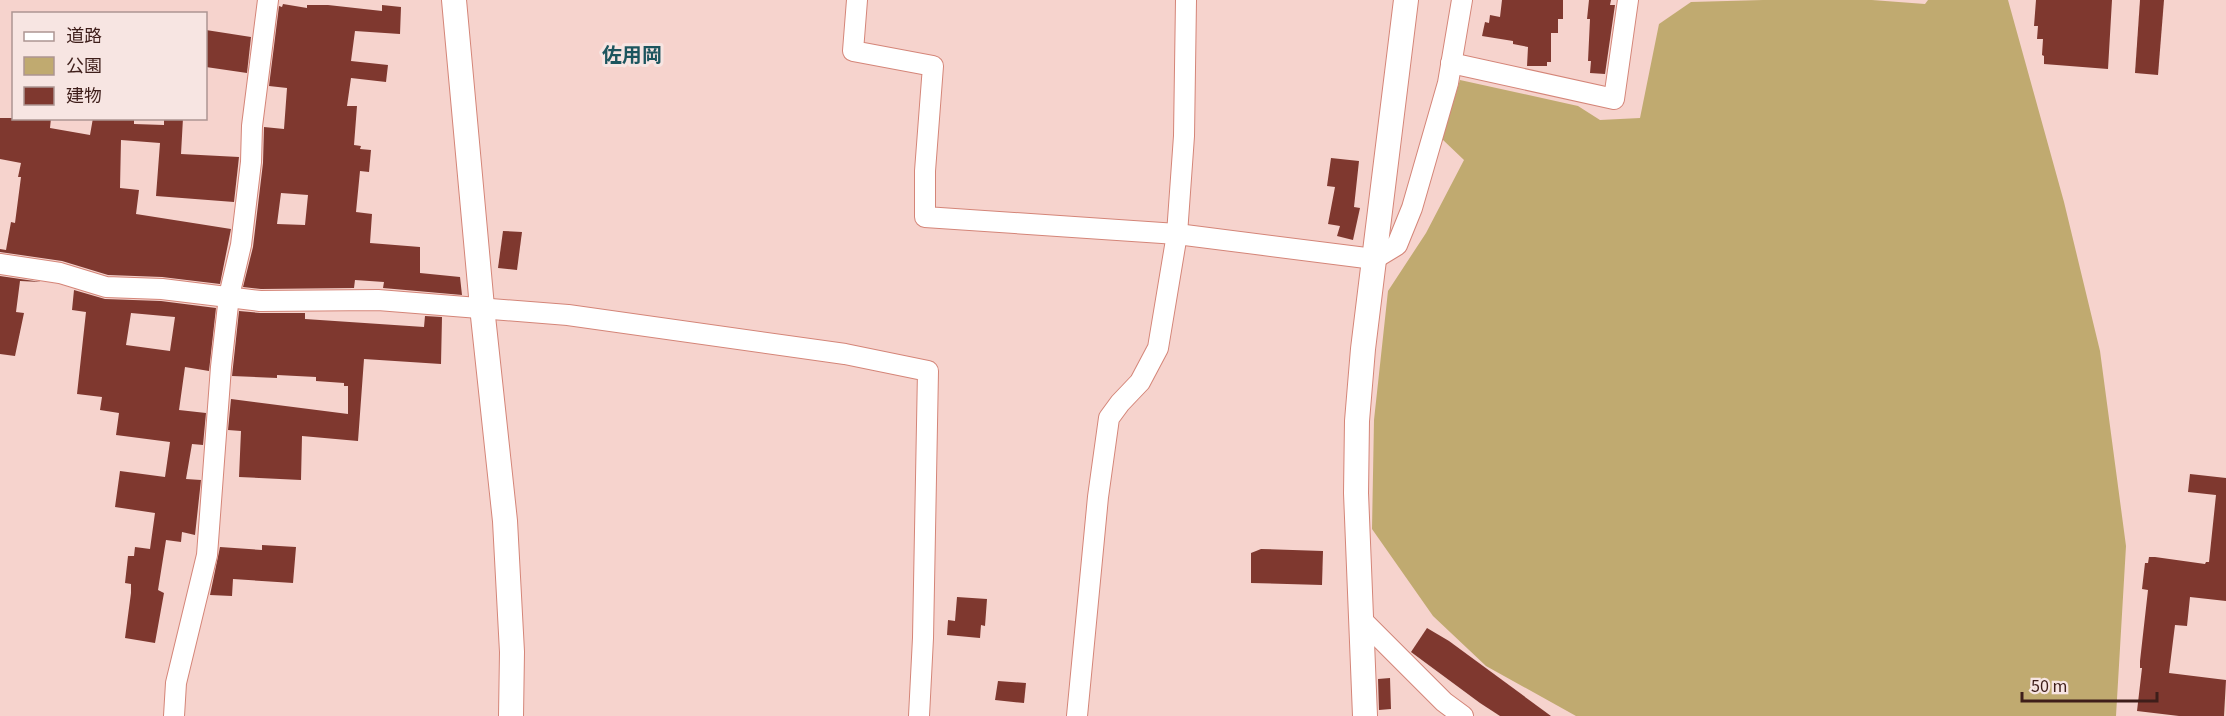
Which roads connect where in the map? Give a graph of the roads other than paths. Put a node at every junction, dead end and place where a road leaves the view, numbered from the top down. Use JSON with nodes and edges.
{"nodes":[{"id":1,"x":268,"y":0,"type":"edge"},
{"id":2,"x":454,"y":0,"type":"edge"},
{"id":3,"x":857,"y":0,"type":"edge"},
{"id":4,"x":1186,"y":0,"type":"edge"},
{"id":5,"x":1406,"y":0,"type":"edge"},
{"id":6,"x":1462,"y":0,"type":"edge"},
{"id":7,"x":1629,"y":0,"type":"edge"},
{"id":8,"x":1451,"y":63,"type":"junction"},
{"id":9,"x":1177,"y":234,"type":"junction"},
{"id":10,"x":1374,"y":259,"type":"junction"},
{"id":11,"x":0,"y":264,"type":"edge"},
{"id":12,"x":229,"y":296,"type":"junction"},
{"id":13,"x":482,"y":307,"type":"junction"},
{"id":14,"x":1360,"y":618,"type":"junction"},
{"id":15,"x":174,"y":716,"type":"edge"},
{"id":16,"x":511,"y":716,"type":"edge"},
{"id":17,"x":919,"y":716,"type":"edge"},
{"id":18,"x":1077,"y":716,"type":"edge"},
{"id":19,"x":1365,"y":716,"type":"edge"},
{"id":20,"x":1463,"y":716,"type":"edge"}],
"edges":[{"from":1,"to":12,"type":"street"},
{"from":2,"to":13,"type":"street"},
{"from":3,"to":9,"type":"street"},
{"from":4,"to":9,"type":"street"},
{"from":5,"to":10,"type":"street"},
{"from":6,"to":8,"type":"street"},
{"from":7,"to":8,"type":"street"},
{"from":8,"to":10,"type":"street"},
{"from":9,"to":10,"type":"street"},
{"from":9,"to":18,"type":"street"},
{"from":10,"to":14,"type":"street"},
{"from":11,"to":12,"type":"street"},
{"from":12,"to":13,"type":"street"},
{"from":12,"to":15,"type":"street"},
{"from":13,"to":16,"type":"street"},
{"from":13,"to":17,"type":"street"},
{"from":14,"to":19,"type":"street"},
{"from":14,"to":20,"type":"street"}]}
